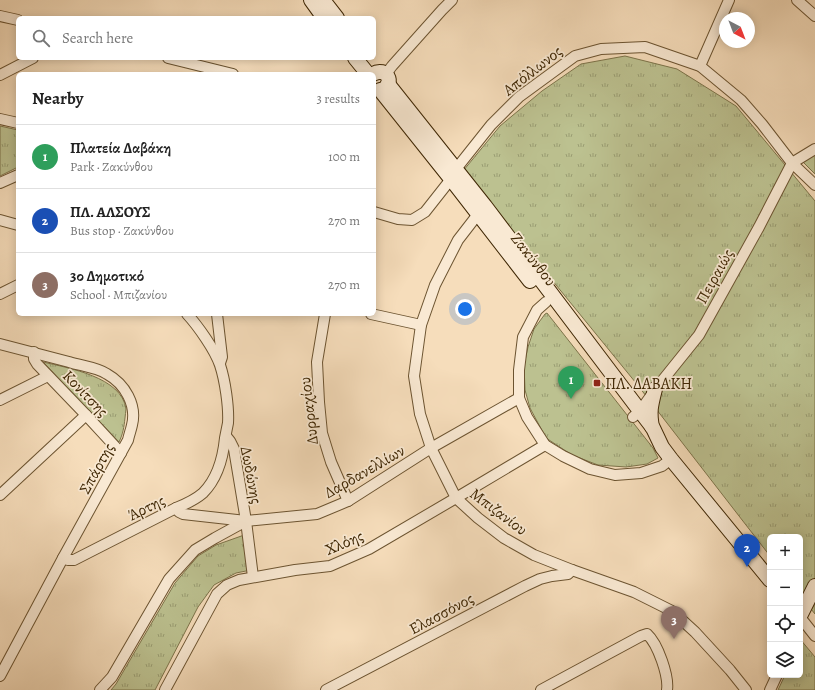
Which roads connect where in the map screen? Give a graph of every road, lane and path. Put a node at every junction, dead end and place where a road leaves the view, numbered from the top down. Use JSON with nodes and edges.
{"nodes":[{"id":1,"x":311,"y":0,"type":"edge"},
{"id":2,"x":452,"y":0,"type":"edge"},
{"id":3,"x":729,"y":0,"type":"edge"},
{"id":4,"x":798,"y":0,"type":"edge"},
{"id":5,"x":325,"y":7,"type":"edge"},
{"id":6,"x":0,"y":16,"type":"edge"},
{"id":7,"x":335,"y":16,"type":"edge"},
{"id":8,"x":815,"y":16,"type":"edge"},
{"id":9,"x":16,"y":20,"type":"edge"},
{"id":10,"x":29,"y":60,"type":"edge"},
{"id":11,"x":176,"y":60,"type":"edge"},
{"id":12,"x":357,"y":60,"type":"edge"},
{"id":13,"x":369,"y":60,"type":"edge"},
{"id":14,"x":700,"y":66,"type":"junction"},
{"id":15,"x":225,"y":72,"type":"edge"},
{"id":16,"x":368,"y":72,"type":"edge"},
{"id":17,"x":374,"y":72,"type":"edge"},
{"id":18,"x":0,"y":75,"type":"edge"},
{"id":19,"x":378,"y":82,"type":"edge"},
{"id":20,"x":0,"y":119,"type":"edge"},
{"id":21,"x":16,"y":123,"type":"edge"},
{"id":22,"x":815,"y":149,"type":"edge"},
{"id":23,"x":792,"y":163,"type":"junction"},
{"id":24,"x":454,"y":174,"type":"junction"},
{"id":25,"x":16,"y":176,"type":"edge"},
{"id":26,"x":0,"y":183,"type":"edge"},
{"id":27,"x":815,"y":185,"type":"edge"},
{"id":28,"x":481,"y":210,"type":"junction"},
{"id":29,"x":376,"y":213,"type":"edge"},
{"id":30,"x":0,"y":220,"type":"edge"},
{"id":31,"x":16,"y":224,"type":"edge"},
{"id":32,"x":16,"y":286,"type":"edge"},
{"id":33,"x":0,"y":294,"type":"edge"},
{"id":34,"x":546,"y":302,"type":"junction"},
{"id":35,"x":376,"y":315,"type":"edge"},
{"id":36,"x":189,"y":316,"type":"edge"},
{"id":37,"x":217,"y":316,"type":"edge"},
{"id":38,"x":325,"y":316,"type":"edge"},
{"id":39,"x":421,"y":325,"type":"junction"},
{"id":40,"x":0,"y":344,"type":"edge"},
{"id":41,"x":34,"y":352,"type":"junction"},
{"id":42,"x":220,"y":364,"type":"junction"},
{"id":43,"x":48,"y":376,"type":"junction"},
{"id":44,"x":653,"y":393,"type":"junction"},
{"id":45,"x":628,"y":396,"type":"junction"},
{"id":46,"x":519,"y":398,"type":"junction"},
{"id":47,"x":0,"y":400,"type":"edge"},
{"id":48,"x":636,"y":414,"type":"junction"},
{"id":49,"x":86,"y":415,"type":"junction"},
{"id":50,"x":653,"y":428,"type":"junction"},
{"id":51,"x":226,"y":436,"type":"junction"},
{"id":52,"x":545,"y":444,"type":"junction"},
{"id":53,"x":662,"y":446,"type":"junction"},
{"id":54,"x":431,"y":448,"type":"junction"},
{"id":55,"x":121,"y":453,"type":"junction"},
{"id":56,"x":671,"y":459,"type":"junction"},
{"id":57,"x":0,"y":495,"type":"edge"},
{"id":58,"x":456,"y":498,"type":"junction"},
{"id":59,"x":348,"y":501,"type":"junction"},
{"id":60,"x":176,"y":508,"type":"junction"},
{"id":61,"x":246,"y":521,"type":"junction"},
{"id":62,"x":63,"y":558,"type":"junction"},
{"id":63,"x":572,"y":570,"type":"junction"},
{"id":64,"x":767,"y":576,"type":"edge"},
{"id":65,"x":253,"y":578,"type":"junction"},
{"id":66,"x":815,"y":586,"type":"edge"},
{"id":67,"x":803,"y":611,"type":"edge"},
{"id":68,"x":803,"y":621,"type":"edge"},
{"id":69,"x":815,"y":636,"type":"edge"},
{"id":70,"x":0,"y":676,"type":"edge"},
{"id":71,"x":775,"y":678,"type":"edge"},
{"id":72,"x":100,"y":690,"type":"edge"},
{"id":73,"x":165,"y":690,"type":"edge"},
{"id":74,"x":326,"y":690,"type":"edge"},
{"id":75,"x":542,"y":690,"type":"edge"},
{"id":76,"x":668,"y":690,"type":"edge"},
{"id":77,"x":746,"y":690,"type":"edge"},
{"id":78,"x":770,"y":690,"type":"edge"}],
"edges":[{"from":1,"to":5,"type":"street"},
{"from":2,"to":19,"type":"street"},
{"from":3,"to":14,"type":"street"},
{"from":4,"to":8,"type":"street"},
{"from":5,"to":7,"type":"street"},
{"from":6,"to":9,"type":"street"},
{"from":10,"to":18,"type":"street"},
{"from":11,"to":15,"type":"street"},
{"from":12,"to":16,"type":"street","name":"Ζακύνθου"},
{"from":13,"to":17,"type":"street","name":"Ζακύνθου"},
{"from":14,"to":23,"type":"street","name":"Απόλλωνος"},
{"from":14,"to":24,"type":"street","name":"Απόλλωνος"},
{"from":19,"to":24,"type":"street","name":"Ζακύνθου"},
{"from":20,"to":21,"type":"street"},
{"from":22,"to":23,"type":"street"},
{"from":23,"to":27,"type":"street","name":"Απόλλωνος"},
{"from":23,"to":44,"type":"street","name":"Πειραιώς"},
{"from":24,"to":28,"type":"street","name":"Ζακύνθου"},
{"from":24,"to":29,"type":"street","name":"Απόλλωνος"},
{"from":25,"to":26,"type":"street"},
{"from":28,"to":34,"type":"street","name":"Ζακύνθου"},
{"from":28,"to":39,"type":"street","name":"Μπιζανίου"},
{"from":28,"to":45,"type":"street","name":"Ζακύνθου"},
{"from":30,"to":31,"type":"street"},
{"from":32,"to":33,"type":"street"},
{"from":34,"to":46,"type":"street"},
{"from":34,"to":48,"type":"street","name":"Ζακύνθου"},
{"from":35,"to":39,"type":"street"},
{"from":36,"to":42,"type":"street","name":"Δωδώνης"},
{"from":37,"to":42,"type":"street","name":"Δωδώνης"},
{"from":38,"to":59,"type":"street","name":"Δυρραχίου"},
{"from":39,"to":54,"type":"street","name":"Μπιζανίου"},
{"from":40,"to":41,"type":"street","name":"Σπάρτης"},
{"from":41,"to":43,"type":"street","name":"Κονίτσης"},
{"from":41,"to":55,"type":"street","name":"Σπάρτης"},
{"from":42,"to":51,"type":"street","name":"Δωδώνης"},
{"from":43,"to":47,"type":"street"},
{"from":43,"to":49,"type":"street","name":"Κονίτσης"},
{"from":44,"to":45,"type":"street"},
{"from":44,"to":48,"type":"street","name":"Πειραιώς"},
{"from":44,"to":50,"type":"street"},
{"from":45,"to":48,"type":"street","name":"Ζακύνθου"},
{"from":46,"to":52,"type":"street"},
{"from":46,"to":54,"type":"street","name":"Δαρδανελλίων"},
{"from":48,"to":50,"type":"street","name":"Ζακύνθου"},
{"from":48,"to":53,"type":"street","name":"Ζακύνθου"},
{"from":49,"to":55,"type":"street","name":"Κονίτσης"},
{"from":49,"to":57,"type":"street"},
{"from":50,"to":53,"type":"street","name":"Ζακύνθου"},
{"from":51,"to":60,"type":"street","name":"Δωδώνης"},
{"from":51,"to":61,"type":"street","name":"Δωδώνης"},
{"from":52,"to":56,"type":"street"},
{"from":52,"to":58,"type":"street","name":"Χλόης"},
{"from":53,"to":56,"type":"street","name":"Ζακύνθου"},
{"from":54,"to":58,"type":"street","name":"Μπιζανίου"},
{"from":54,"to":59,"type":"street","name":"Δαρδανελλίων"},
{"from":55,"to":62,"type":"street","name":"Σπάρτης"},
{"from":56,"to":64,"type":"street","name":"Ζακύνθου"},
{"from":58,"to":63,"type":"street","name":"Μπιζανίου"},
{"from":58,"to":65,"type":"street","name":"Χλόης"},
{"from":59,"to":61,"type":"street","name":"Δαρδανελλίων"},
{"from":60,"to":61,"type":"street","name":"Άρτης"},
{"from":60,"to":62,"type":"street","name":"Άρτης"},
{"from":61,"to":65,"type":"street","name":"Δωδώνης"},
{"from":61,"to":72,"type":"street","name":"Δαρδανελλίων"},
{"from":62,"to":70,"type":"street","name":"Σπάρτης"},
{"from":63,"to":74,"type":"street","name":"Ελασσόνος"},
{"from":63,"to":77,"type":"street","name":"Μπιζανίου"},
{"from":65,"to":73,"type":"street","name":"Χλόης"},
{"from":66,"to":67,"type":"street"},
{"from":68,"to":69,"type":"street"},
{"from":71,"to":78,"type":"street"},
{"from":75,"to":76,"type":"street"}]}
